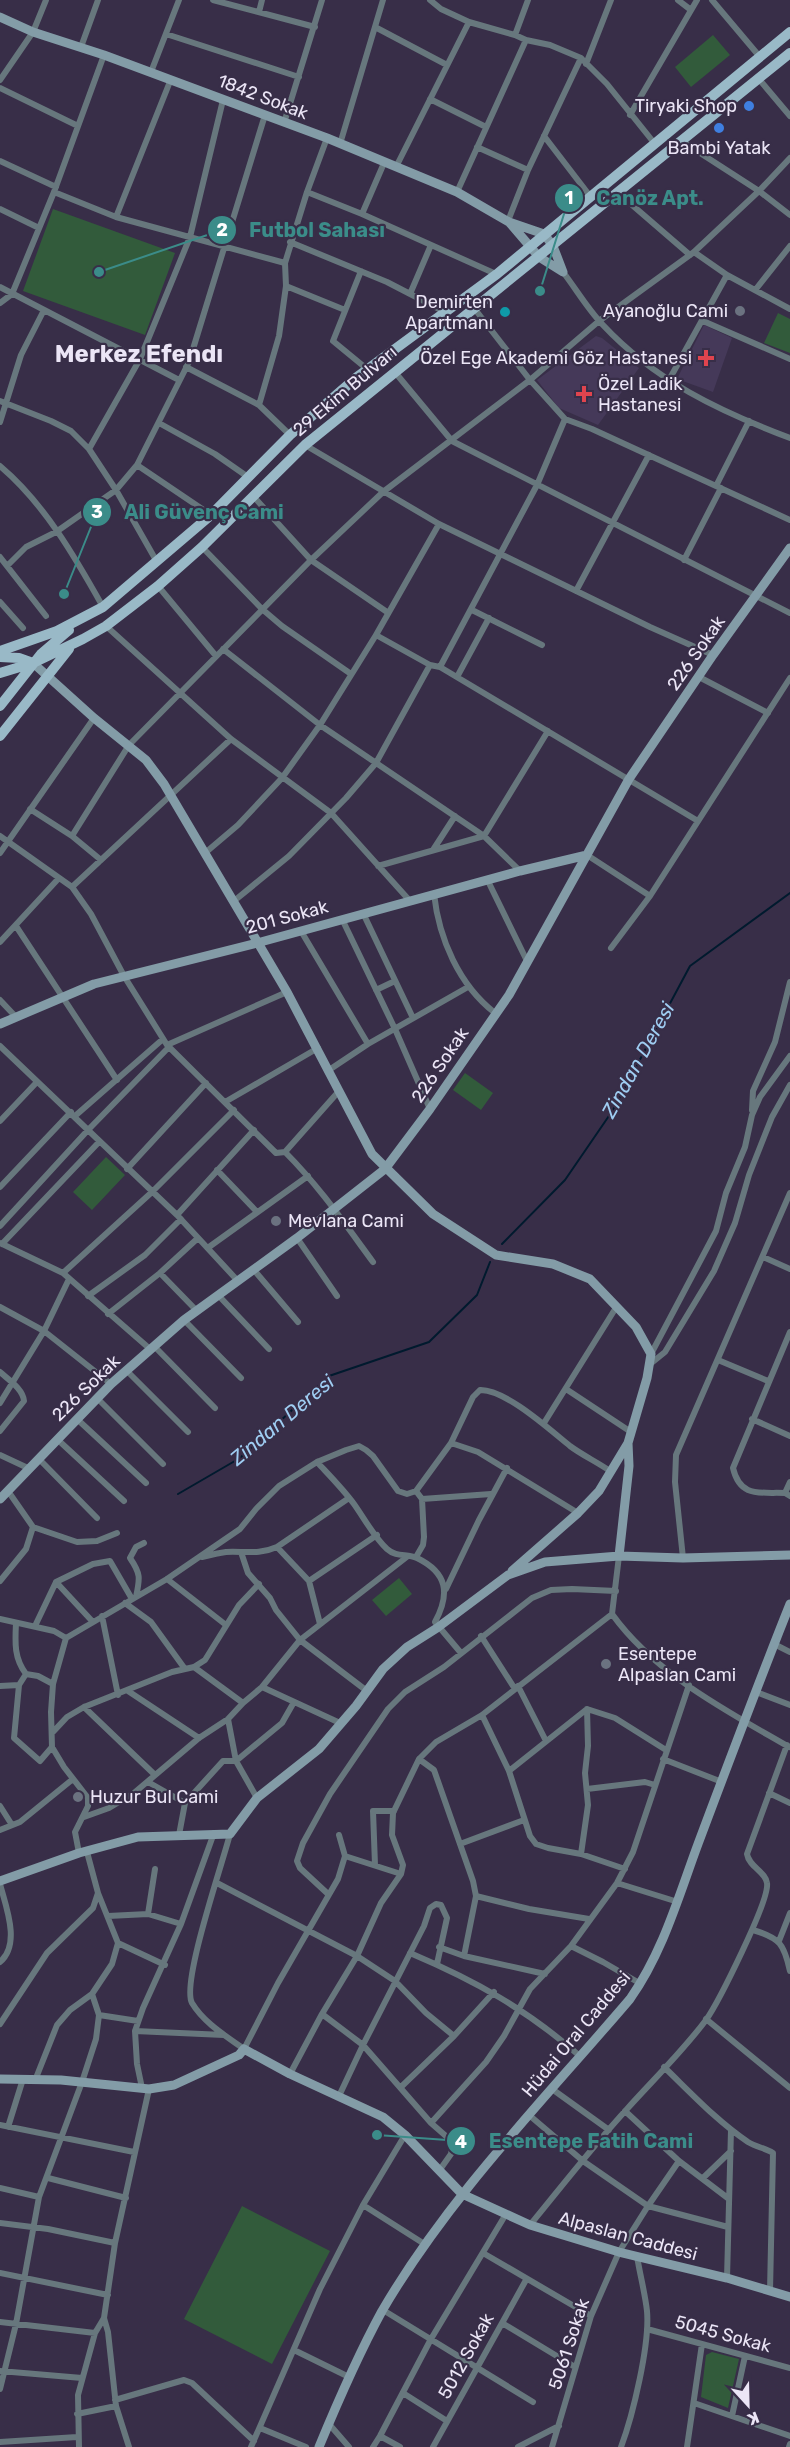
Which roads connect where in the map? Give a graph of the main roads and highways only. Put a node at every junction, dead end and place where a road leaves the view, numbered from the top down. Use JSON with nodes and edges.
{"nodes":[{"id":1,"x":790,"y":32,"type":"edge"},
{"id":2,"x":790,"y":53,"type":"edge"},
{"id":3,"x":90,"y":614,"type":"junction"},
{"id":4,"x":77,"y":642,"type":"junction"},
{"id":5,"x":0,"y":651,"type":"edge"},
{"id":6,"x":0,"y":657,"type":"edge"},
{"id":7,"x":33,"y":663,"type":"junction"},
{"id":8,"x":0,"y":673,"type":"edge"},
{"id":9,"x":0,"y":689,"type":"edge"},
{"id":10,"x":1,"y":705,"type":"edge"},
{"id":11,"x":0,"y":736,"type":"edge"}],
"edges":[{"from":1,"to":3,"type":"main road","name":"29 Ekim Bulvarı"},
{"from":2,"to":4,"type":"main road","name":"29 Ekim Bulvarı"},
{"from":3,"to":5,"type":"main road","name":"29 Ekim Bulvarı"},
{"from":3,"to":7,"type":"main road"},
{"from":4,"to":7,"type":"main road","name":"29 Ekim Bulvarı"},
{"from":4,"to":11,"type":"main road"},
{"from":6,"to":7,"type":"main road"},
{"from":7,"to":8,"type":"main road","name":"29 Ekim Bulvarı"},
{"from":7,"to":10,"type":"main road"},
{"from":9,"to":10,"type":"main road"}]}
